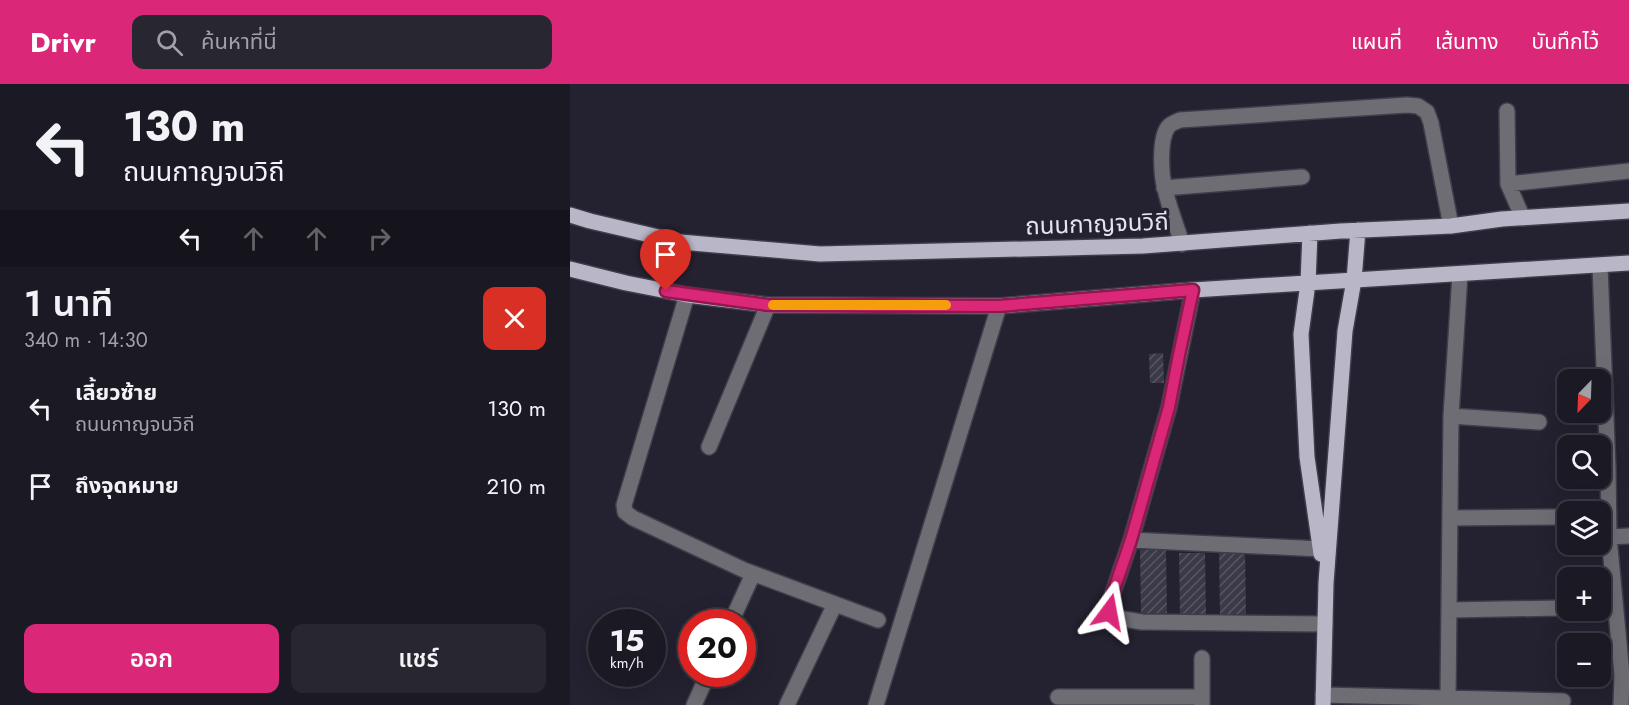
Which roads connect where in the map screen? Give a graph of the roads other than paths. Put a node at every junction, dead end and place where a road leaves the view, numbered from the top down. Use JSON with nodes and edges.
{"nodes":[{"id":1,"x":1507,"y":111,"type":"dead end"},
{"id":2,"x":1629,"y":171,"type":"edge"},
{"id":3,"x":1302,"y":177,"type":"dead end"},
{"id":4,"x":1508,"y":184,"type":"junction"},
{"id":5,"x":1164,"y":188,"type":"junction"},
{"id":6,"x":1629,"y":211,"type":"edge"},
{"id":7,"x":570,"y":215,"type":"edge"},
{"id":8,"x":1523,"y":218,"type":"junction"},
{"id":9,"x":1451,"y":226,"type":"junction"},
{"id":10,"x":1358,"y":230,"type":"junction"},
{"id":11,"x":1310,"y":233,"type":"junction"},
{"id":12,"x":1182,"y":244,"type":"junction"},
{"id":13,"x":1629,"y":263,"type":"edge"},
{"id":14,"x":1600,"y":266,"type":"junction"},
{"id":15,"x":570,"y":268,"type":"edge"},
{"id":16,"x":1460,"y":274,"type":"junction"},
{"id":17,"x":1354,"y":280,"type":"junction"},
{"id":18,"x":1308,"y":283,"type":"junction"},
{"id":19,"x":1193,"y":290,"type":"junction"},
{"id":20,"x":687,"y":295,"type":"junction"},
{"id":21,"x":768,"y":305,"type":"junction"},
{"id":22,"x":999,"y":306,"type":"junction"},
{"id":23,"x":1450,"y":416,"type":"junction"},
{"id":24,"x":1539,"y":422,"type":"dead end"},
{"id":25,"x":709,"y":447,"type":"dead end"},
{"id":26,"x":1608,"y":501,"type":"edge"},
{"id":27,"x":1557,"y":517,"type":"edge"},
{"id":28,"x":1450,"y":518,"type":"junction"},
{"id":29,"x":1629,"y":536,"type":"edge"},
{"id":30,"x":1611,"y":537,"type":"edge"},
{"id":31,"x":1131,"y":540,"type":"junction"},
{"id":32,"x":1611,"y":548,"type":"edge"},
{"id":33,"x":1321,"y":549,"type":"junction"},
{"id":34,"x":753,"y":574,"type":"junction"},
{"id":35,"x":1326,"y":583,"type":"junction"},
{"id":36,"x":835,"y":604,"type":"junction"},
{"id":37,"x":1622,"y":607,"type":"edge"},
{"id":38,"x":1557,"y":608,"type":"edge"},
{"id":39,"x":737,"y":609,"type":"edge"},
{"id":40,"x":1449,"y":610,"type":"junction"},
{"id":41,"x":878,"y":620,"type":"dead end"},
{"id":42,"x":1325,"y":624,"type":"junction"},
{"id":43,"x":1202,"y":658,"type":"dead end"},
{"id":44,"x":1626,"y":675,"type":"edge"},
{"id":45,"x":702,"y":687,"type":"edge"},
{"id":46,"x":1059,"y":697,"type":"dead end"},
{"id":47,"x":1448,"y":698,"type":"junction"},
{"id":48,"x":1323,"y":700,"type":"edge"},
{"id":49,"x":1202,"y":701,"type":"edge"},
{"id":50,"x":1563,"y":701,"type":"dead end"},
{"id":51,"x":694,"y":705,"type":"edge"},
{"id":52,"x":787,"y":705,"type":"edge"},
{"id":53,"x":876,"y":705,"type":"edge"},
{"id":54,"x":1621,"y":705,"type":"edge"}],
"edges":[{"from":1,"to":4,"type":"street"},
{"from":2,"to":4,"type":"street"},
{"from":3,"to":5,"type":"street"},
{"from":4,"to":8,"type":"street"},
{"from":5,"to":9,"type":"street"},
{"from":5,"to":12,"type":"street"},
{"from":6,"to":8,"type":"main road","name":"ถนนกาญจนวิถี"},
{"from":7,"to":12,"type":"main road","name":"ถนนกาญจนวิถี"},
{"from":8,"to":9,"type":"main road","name":"ถนนกาญจนวิถี"},
{"from":9,"to":10,"type":"main road","name":"ถนนกาญจนวิถี"},
{"from":10,"to":11,"type":"main road","name":"ถนนกาญจนวิถี"},
{"from":10,"to":17,"type":"main road"},
{"from":11,"to":12,"type":"main road","name":"ถนนกาญจนวิถี"},
{"from":11,"to":18,"type":"main road"},
{"from":13,"to":14,"type":"main road"},
{"from":14,"to":16,"type":"main road"},
{"from":14,"to":26,"type":"street"},
{"from":15,"to":20,"type":"main road"},
{"from":16,"to":17,"type":"main road"},
{"from":16,"to":23,"type":"street"},
{"from":17,"to":18,"type":"main road"},
{"from":17,"to":35,"type":"main road"},
{"from":18,"to":19,"type":"main road"},
{"from":18,"to":33,"type":"main road"},
{"from":19,"to":22,"type":"main road"},
{"from":19,"to":31,"type":"street"},
{"from":20,"to":21,"type":"main road"},
{"from":20,"to":34,"type":"street"},
{"from":21,"to":22,"type":"main road"},
{"from":21,"to":25,"type":"street"},
{"from":22,"to":53,"type":"street"},
{"from":23,"to":24,"type":"street"},
{"from":23,"to":28,"type":"street"},
{"from":27,"to":28,"type":"street"},
{"from":28,"to":40,"type":"street"},
{"from":29,"to":30,"type":"street"},
{"from":31,"to":33,"type":"street"},
{"from":31,"to":42,"type":"street"},
{"from":32,"to":37,"type":"street"},
{"from":33,"to":35,"type":"main road"},
{"from":34,"to":36,"type":"street"},
{"from":34,"to":39,"type":"street"},
{"from":35,"to":42,"type":"main road"},
{"from":36,"to":41,"type":"street"},
{"from":36,"to":52,"type":"street"},
{"from":37,"to":44,"type":"street"},
{"from":38,"to":40,"type":"street"},
{"from":40,"to":47,"type":"street"},
{"from":42,"to":48,"type":"main road"},
{"from":43,"to":49,"type":"street"},
{"from":44,"to":54,"type":"street"},
{"from":45,"to":51,"type":"street"},
{"from":46,"to":49,"type":"street"},
{"from":47,"to":48,"type":"street"},
{"from":47,"to":50,"type":"street"}]}
